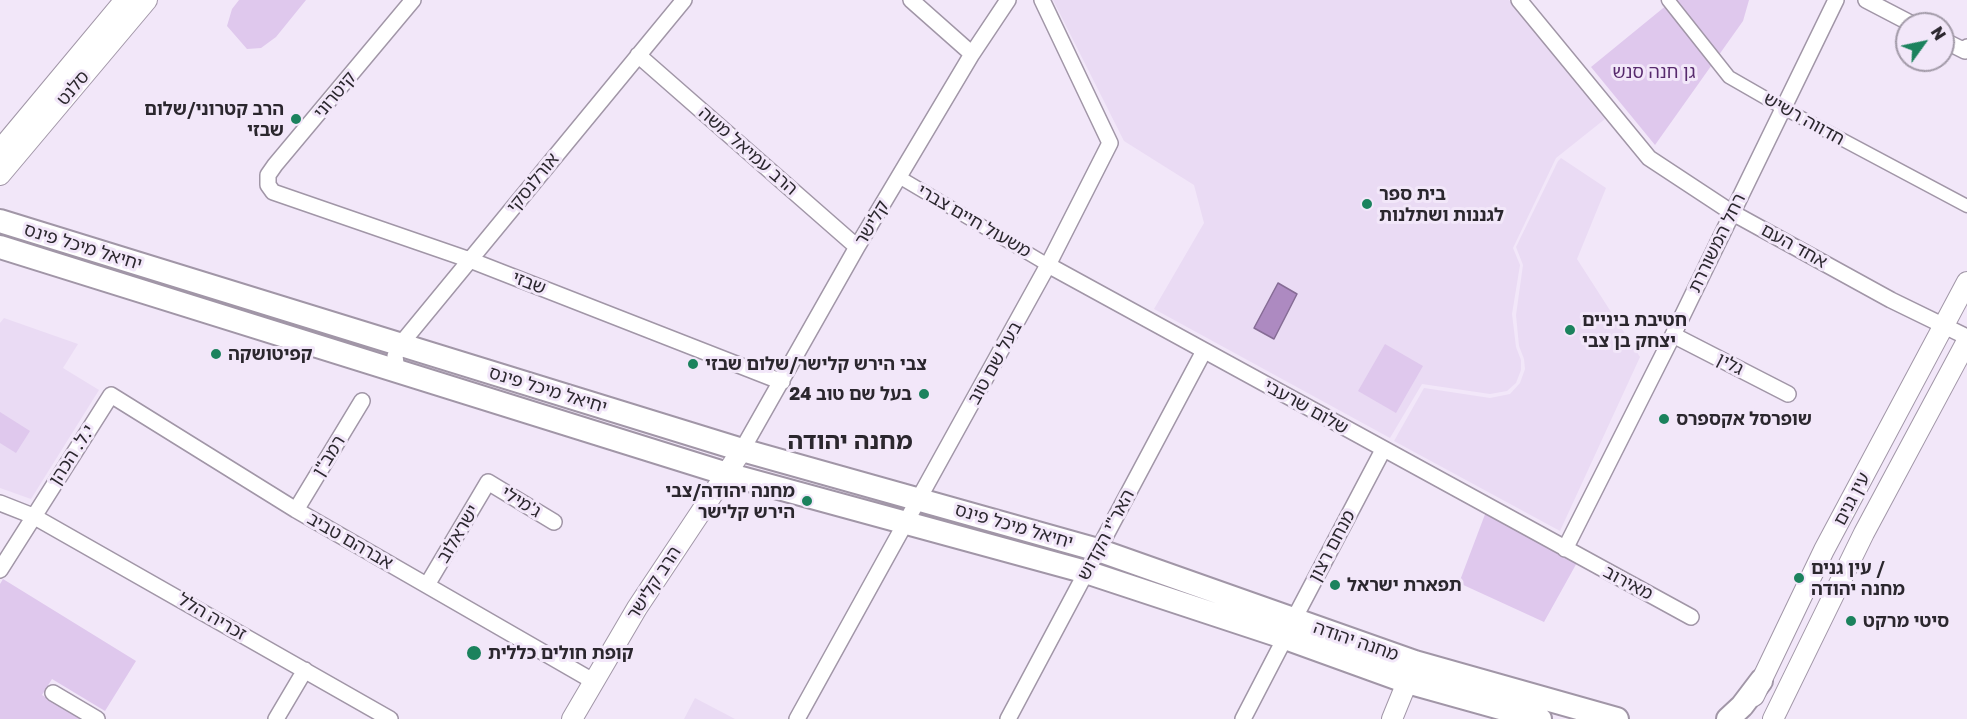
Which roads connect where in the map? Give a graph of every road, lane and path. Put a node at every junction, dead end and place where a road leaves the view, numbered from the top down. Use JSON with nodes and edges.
{"nodes":[{"id":1,"x":125,"y":0,"type":"edge"},
{"id":2,"x":147,"y":0,"type":"edge"},
{"id":3,"x":413,"y":0,"type":"edge"},
{"id":4,"x":684,"y":0,"type":"edge"},
{"id":5,"x":911,"y":0,"type":"edge"},
{"id":6,"x":1008,"y":0,"type":"edge"},
{"id":7,"x":1042,"y":0,"type":"edge"},
{"id":8,"x":1519,"y":0,"type":"edge"},
{"id":9,"x":1668,"y":0,"type":"edge"},
{"id":10,"x":1836,"y":0,"type":"edge"},
{"id":11,"x":1866,"y":0,"type":"edge"},
{"id":12,"x":1895,"y":15,"type":"edge"},
{"id":13,"x":1955,"y":46,"type":"edge"},
{"id":14,"x":1967,"y":47,"type":"edge"},
{"id":15,"x":972,"y":54,"type":"junction"},
{"id":16,"x":638,"y":55,"type":"junction"},
{"id":17,"x":1782,"y":108,"type":"junction"},
{"id":18,"x":0,"y":150,"type":"edge"},
{"id":19,"x":0,"y":175,"type":"edge"},
{"id":20,"x":899,"y":177,"type":"junction"},
{"id":21,"x":273,"y":192,"type":"joint"},
{"id":22,"x":1967,"y":206,"type":"edge"},
{"id":23,"x":1731,"y":212,"type":"junction"},
{"id":24,"x":0,"y":221,"type":"edge"},
{"id":25,"x":0,"y":247,"type":"edge"},
{"id":26,"x":857,"y":247,"type":"junction"},
{"id":27,"x":470,"y":260,"type":"junction"},
{"id":28,"x":1048,"y":265,"type":"junction"},
{"id":29,"x":1967,"y":282,"type":"edge"},
{"id":30,"x":1945,"y":326,"type":"junction"},
{"id":31,"x":1673,"y":335,"type":"junction"},
{"id":32,"x":1967,"y":339,"type":"edge"},
{"id":33,"x":400,"y":345,"type":"junction"},
{"id":34,"x":1204,"y":351,"type":"junction"},
{"id":35,"x":397,"y":371,"type":"junction"},
{"id":36,"x":782,"y":382,"type":"junction"},
{"id":37,"x":1788,"y":394,"type":"dead end"},
{"id":38,"x":111,"y":395,"type":"joint"},
{"id":39,"x":362,"y":402,"type":"dead end"},
{"id":40,"x":742,"y":450,"type":"junction"},
{"id":41,"x":1383,"y":450,"type":"junction"},
{"id":42,"x":727,"y":474,"type":"junction"},
{"id":43,"x":488,"y":482,"type":"joint"},
{"id":44,"x":920,"y":500,"type":"junction"},
{"id":45,"x":0,"y":503,"type":"edge"},
{"id":46,"x":296,"y":510,"type":"junction"},
{"id":47,"x":33,"y":516,"type":"junction"},
{"id":48,"x":554,"y":522,"type":"dead end"},
{"id":49,"x":906,"y":523,"type":"junction"},
{"id":50,"x":1565,"y":549,"type":"junction"},
{"id":51,"x":1098,"y":550,"type":"junction"},
{"id":52,"x":0,"y":570,"type":"edge"},
{"id":53,"x":1086,"y":572,"type":"junction"},
{"id":54,"x":427,"y":585,"type":"junction"},
{"id":55,"x":1691,"y":617,"type":"dead end"},
{"id":56,"x":1290,"y":629,"type":"junction"},
{"id":57,"x":305,"y":670,"type":"junction"},
{"id":58,"x":1411,"y":672,"type":"junction"},
{"id":59,"x":593,"y":681,"type":"junction"},
{"id":60,"x":1761,"y":681,"type":"junction"},
{"id":61,"x":53,"y":693,"type":"dead end"},
{"id":62,"x":97,"y":719,"type":"edge"},
{"id":63,"x":276,"y":719,"type":"edge"},
{"id":64,"x":390,"y":719,"type":"edge"},
{"id":65,"x":572,"y":719,"type":"edge"},
{"id":66,"x":797,"y":719,"type":"edge"},
{"id":67,"x":1008,"y":719,"type":"edge"},
{"id":68,"x":1244,"y":719,"type":"edge"},
{"id":69,"x":1392,"y":719,"type":"edge"},
{"id":70,"x":1540,"y":719,"type":"edge"},
{"id":71,"x":1617,"y":719,"type":"edge"},
{"id":72,"x":1728,"y":719,"type":"edge"},
{"id":73,"x":1743,"y":719,"type":"edge"},
{"id":74,"x":1773,"y":719,"type":"edge"}],
"edges":[{"from":1,"to":18,"type":"street","name":"סלנט"},
{"from":2,"to":19,"type":"street","name":"סלנט"},
{"from":3,"to":21,"type":"street","name":"קיטרוני"},
{"from":4,"to":16,"type":"street","name":"אורלנסקי"},
{"from":5,"to":15,"type":"street"},
{"from":6,"to":15,"type":"street","name":"קלישר"},
{"from":7,"to":28,"type":"street","name":"בעל שם טוב"},
{"from":8,"to":23,"type":"street","name":"אחד העם"},
{"from":9,"to":17,"type":"street","name":"חדווה רשיש"},
{"from":10,"to":17,"type":"street","name":"רחל המשוררת"},
{"from":11,"to":12,"type":"street"},
{"from":13,"to":14,"type":"street"},
{"from":15,"to":20,"type":"street","name":"קלישר"},
{"from":16,"to":26,"type":"street","name":"הרב עמיאל משה"},
{"from":16,"to":27,"type":"street","name":"אורלנסקי"},
{"from":17,"to":22,"type":"street","name":"חדווה רשיש"},
{"from":17,"to":23,"type":"street","name":"רחל המשוררת"},
{"from":20,"to":26,"type":"street","name":"קלישר"},
{"from":20,"to":28,"type":"street","name":"משעול חיים צברי"},
{"from":21,"to":27,"type":"street","name":"שבזי"},
{"from":23,"to":30,"type":"street","name":"אחד העם"},
{"from":23,"to":31,"type":"street","name":"רחל המשוררת"},
{"from":24,"to":33,"type":"main road","name":"יחיאל מיכל פינס"},
{"from":25,"to":35,"type":"main road","name":"יחיאל מיכל פינס"},
{"from":26,"to":36,"type":"street","name":"קלישר"},
{"from":27,"to":33,"type":"street","name":"אורלנסקי"},
{"from":27,"to":36,"type":"street","name":"שבזי"},
{"from":28,"to":34,"type":"street","name":"שלום שרעבי"},
{"from":28,"to":44,"type":"street","name":"בעל שם טוב"},
{"from":29,"to":30,"type":"street","name":"עין גנים"},
{"from":30,"to":32,"type":"street","name":"אחד העם"},
{"from":30,"to":60,"type":"street","name":"עין גנים"},
{"from":31,"to":37,"type":"street","name":"גלין"},
{"from":31,"to":50,"type":"street","name":"רחל המשוררת"},
{"from":32,"to":74,"type":"street","name":"עין גנים"},
{"from":33,"to":35,"type":"street"},
{"from":33,"to":40,"type":"main road","name":"יחיאל מיכל פינס"},
{"from":34,"to":41,"type":"street","name":"שלום שרעבי"},
{"from":34,"to":51,"type":"street","name":"האר\"י הקדוש"},
{"from":35,"to":42,"type":"main road","name":"יחיאל מיכל פינס"},
{"from":36,"to":40,"type":"street","name":"קלישר"},
{"from":38,"to":46,"type":"street","name":"אברהם טביב"},
{"from":38,"to":47,"type":"street","name":"י.ל. הכהן"},
{"from":39,"to":46,"type":"street","name":"רמב\"ן"},
{"from":40,"to":42,"type":"street","name":"הרב קלישר"},
{"from":40,"to":44,"type":"main road","name":"יחיאל מיכל פינס"},
{"from":41,"to":50,"type":"street","name":"שלום שרעבי"},
{"from":41,"to":56,"type":"street","name":"מנחם רצון"},
{"from":42,"to":49,"type":"main road","name":"יחיאל מיכל פינס"},
{"from":42,"to":59,"type":"street","name":"הרב קלישר"},
{"from":43,"to":48,"type":"street","name":"ג'מילי"},
{"from":43,"to":54,"type":"street","name":"ישראלוב"},
{"from":44,"to":49,"type":"street","name":"בעל שם טוב"},
{"from":44,"to":51,"type":"main road","name":"יחיאל מיכל פינס"},
{"from":45,"to":47,"type":"street","name":"זכריה הלל"},
{"from":46,"to":54,"type":"street","name":"אברהם טביב"},
{"from":47,"to":52,"type":"street","name":"י.ל. הכהן"},
{"from":47,"to":57,"type":"street","name":"זכריה הלל"},
{"from":49,"to":53,"type":"main road","name":"יחיאל מיכל פינס"},
{"from":49,"to":66,"type":"street","name":"בעל שם טוב"},
{"from":50,"to":55,"type":"street","name":"מאירוב"},
{"from":51,"to":53,"type":"street","name":"האר\"י הקדוש"},
{"from":51,"to":56,"type":"main road","name":"מחנה יהודה"},
{"from":53,"to":56,"type":"main road","name":"מחנה יהודה"},
{"from":53,"to":67,"type":"street","name":"האר\"י הקדוש"},
{"from":54,"to":59,"type":"street","name":"אברהם טביב"},
{"from":56,"to":58,"type":"main road","name":"מחנה יהודה"},
{"from":56,"to":68,"type":"street","name":"מנחם רצון"},
{"from":57,"to":63,"type":"street"},
{"from":57,"to":64,"type":"street","name":"זכריה הלל"},
{"from":58,"to":69,"type":"street"},
{"from":58,"to":70,"type":"main road","name":"מחנה יהודה"},
{"from":58,"to":71,"type":"main road","name":"מחנה יהודה"},
{"from":59,"to":65,"type":"street","name":"הרב קלישר"},
{"from":60,"to":72,"type":"main road"},
{"from":60,"to":73,"type":"street","name":"עין גנים"},
{"from":61,"to":62,"type":"street"}]}
